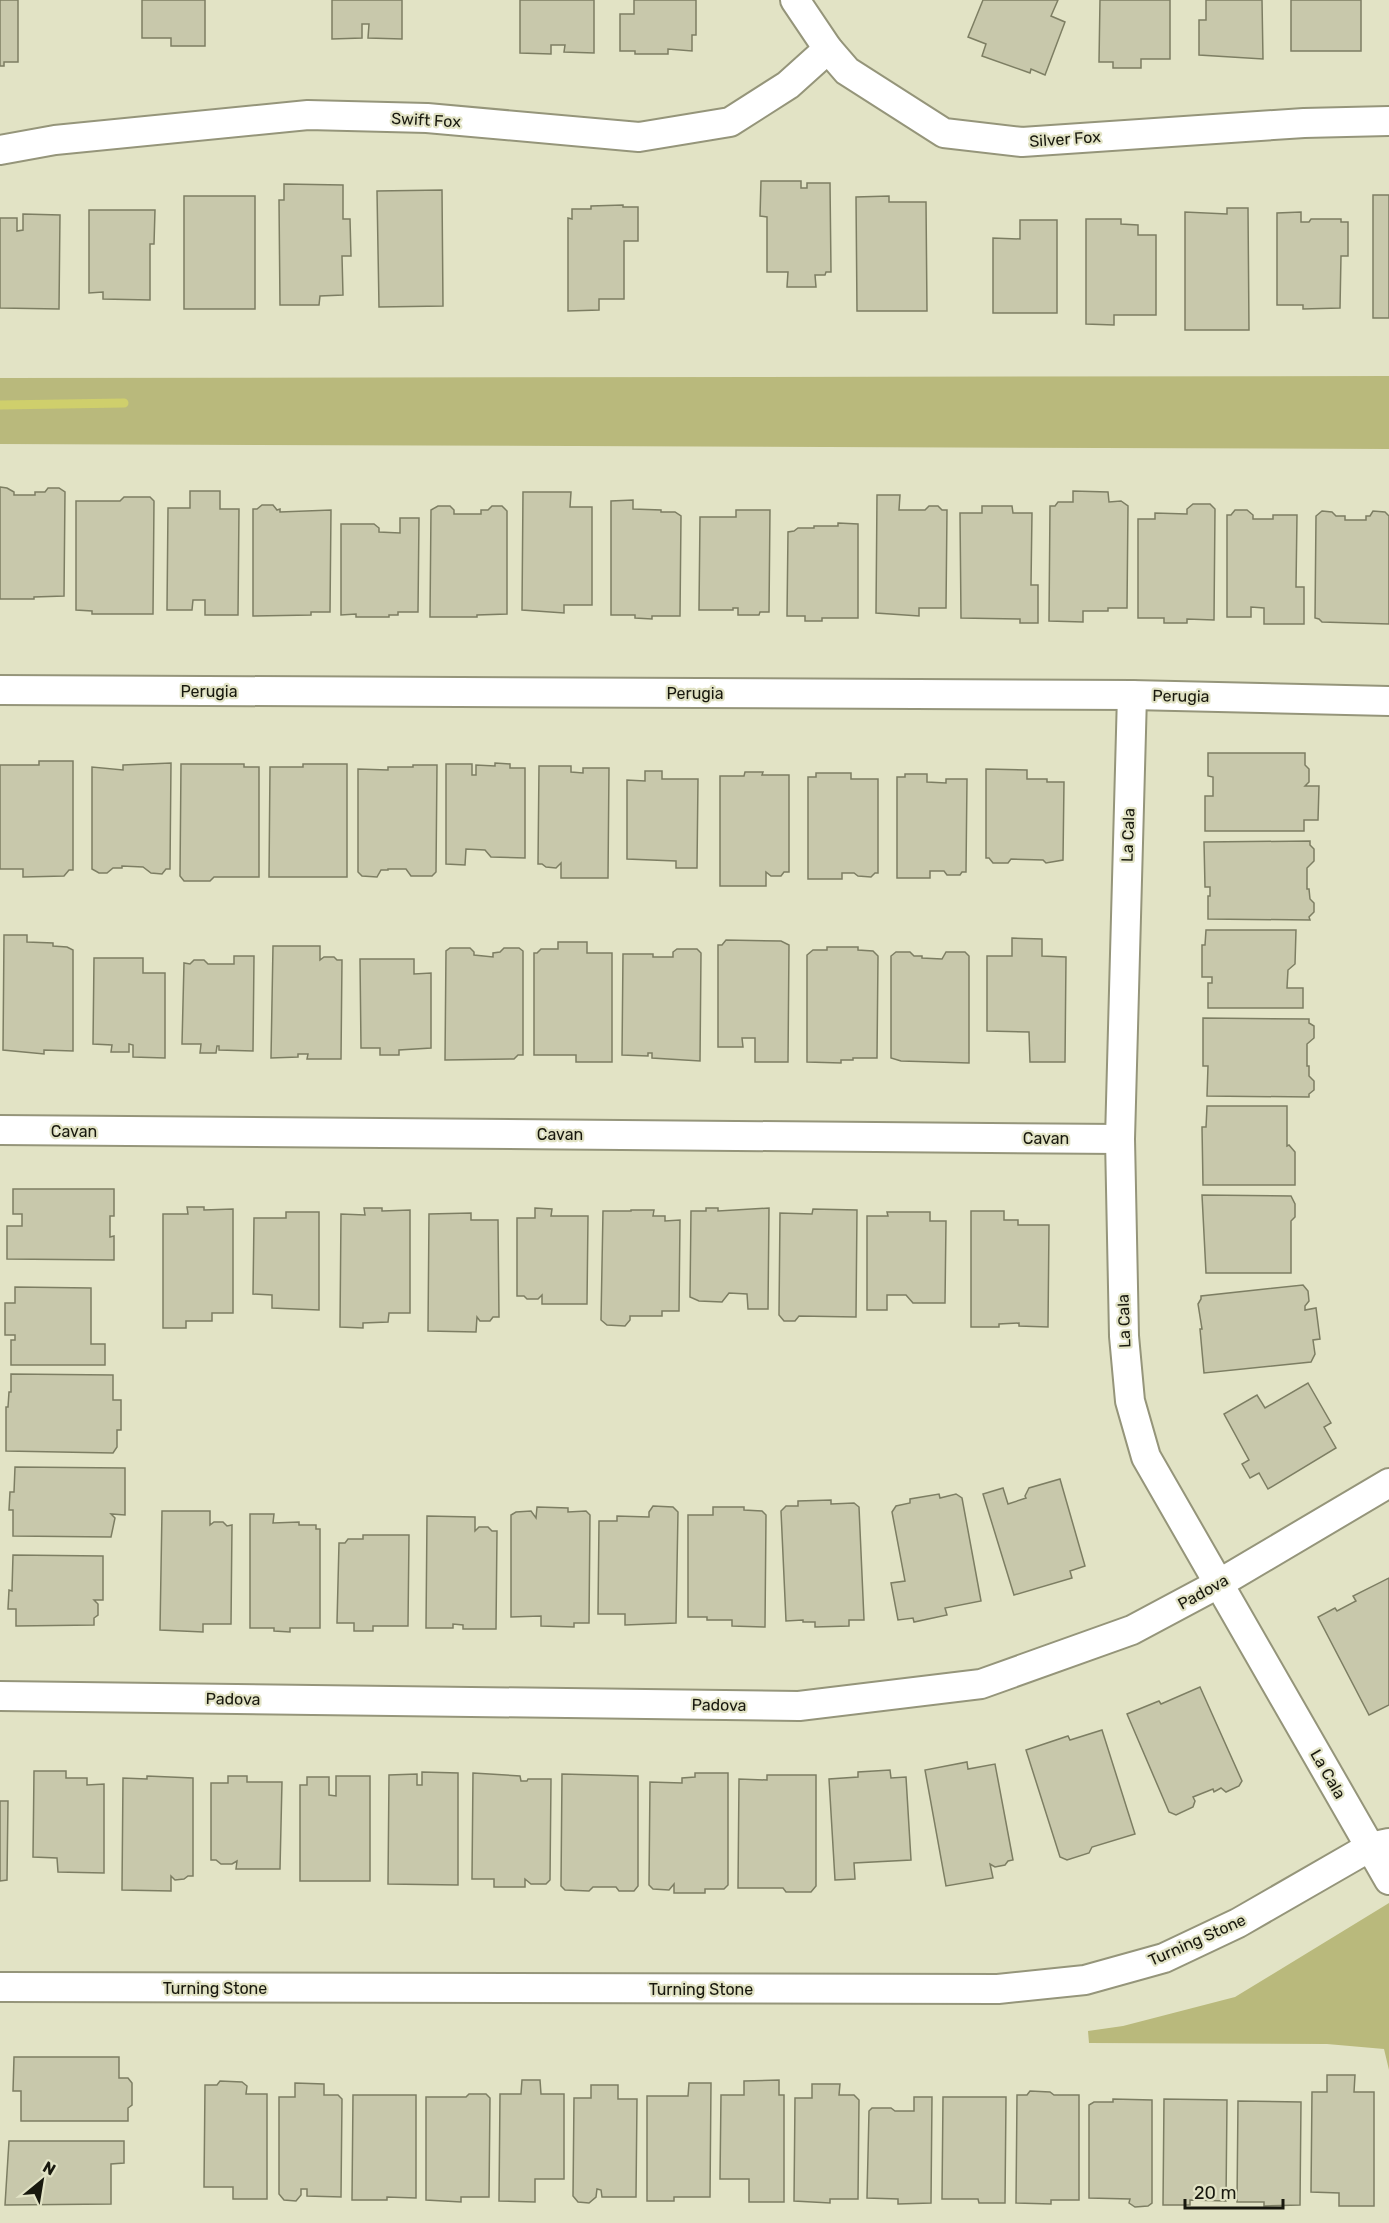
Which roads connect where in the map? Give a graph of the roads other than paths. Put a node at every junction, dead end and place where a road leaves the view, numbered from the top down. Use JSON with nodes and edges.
{"nodes":[{"id":1,"x":795,"y":0,"type":"edge"},
{"id":2,"x":828,"y":49,"type":"junction"},
{"id":3,"x":1389,"y":121,"type":"edge"},
{"id":4,"x":0,"y":150,"type":"edge"},
{"id":5,"x":0,"y":690,"type":"edge"},
{"id":6,"x":1132,"y":695,"type":"junction"},
{"id":7,"x":1389,"y":701,"type":"edge"},
{"id":8,"x":0,"y":1130,"type":"edge"},
{"id":9,"x":1120,"y":1139,"type":"junction"},
{"id":10,"x":1389,"y":1483,"type":"edge"},
{"id":11,"x":1220,"y":1583,"type":"junction"},
{"id":12,"x":0,"y":1696,"type":"edge"},
{"id":13,"x":1389,"y":1821,"type":"edge"},
{"id":14,"x":1380,"y":1845,"type":"edge"},
{"id":15,"x":1389,"y":1880,"type":"edge"},
{"id":16,"x":0,"y":1987,"type":"edge"}],
"edges":[{"from":1,"to":2,"type":"street","name":"Silver Fox"},
{"from":2,"to":3,"type":"street","name":"Silver Fox"},
{"from":2,"to":4,"type":"street","name":"Swift Fox"},
{"from":5,"to":6,"type":"street","name":"Perugia"},
{"from":6,"to":7,"type":"street","name":"Perugia"},
{"from":6,"to":9,"type":"street","name":"La Cala"},
{"from":8,"to":9,"type":"street","name":"Cavan"},
{"from":9,"to":11,"type":"street","name":"La Cala"},
{"from":10,"to":11,"type":"street","name":"Padova"},
{"from":11,"to":12,"type":"street","name":"Padova"},
{"from":11,"to":14,"type":"street","name":"La Cala"},
{"from":13,"to":14,"type":"street","name":"Turning Stone"},
{"from":14,"to":15,"type":"street","name":"La Cala"},
{"from":14,"to":16,"type":"street","name":"Turning Stone"}]}
